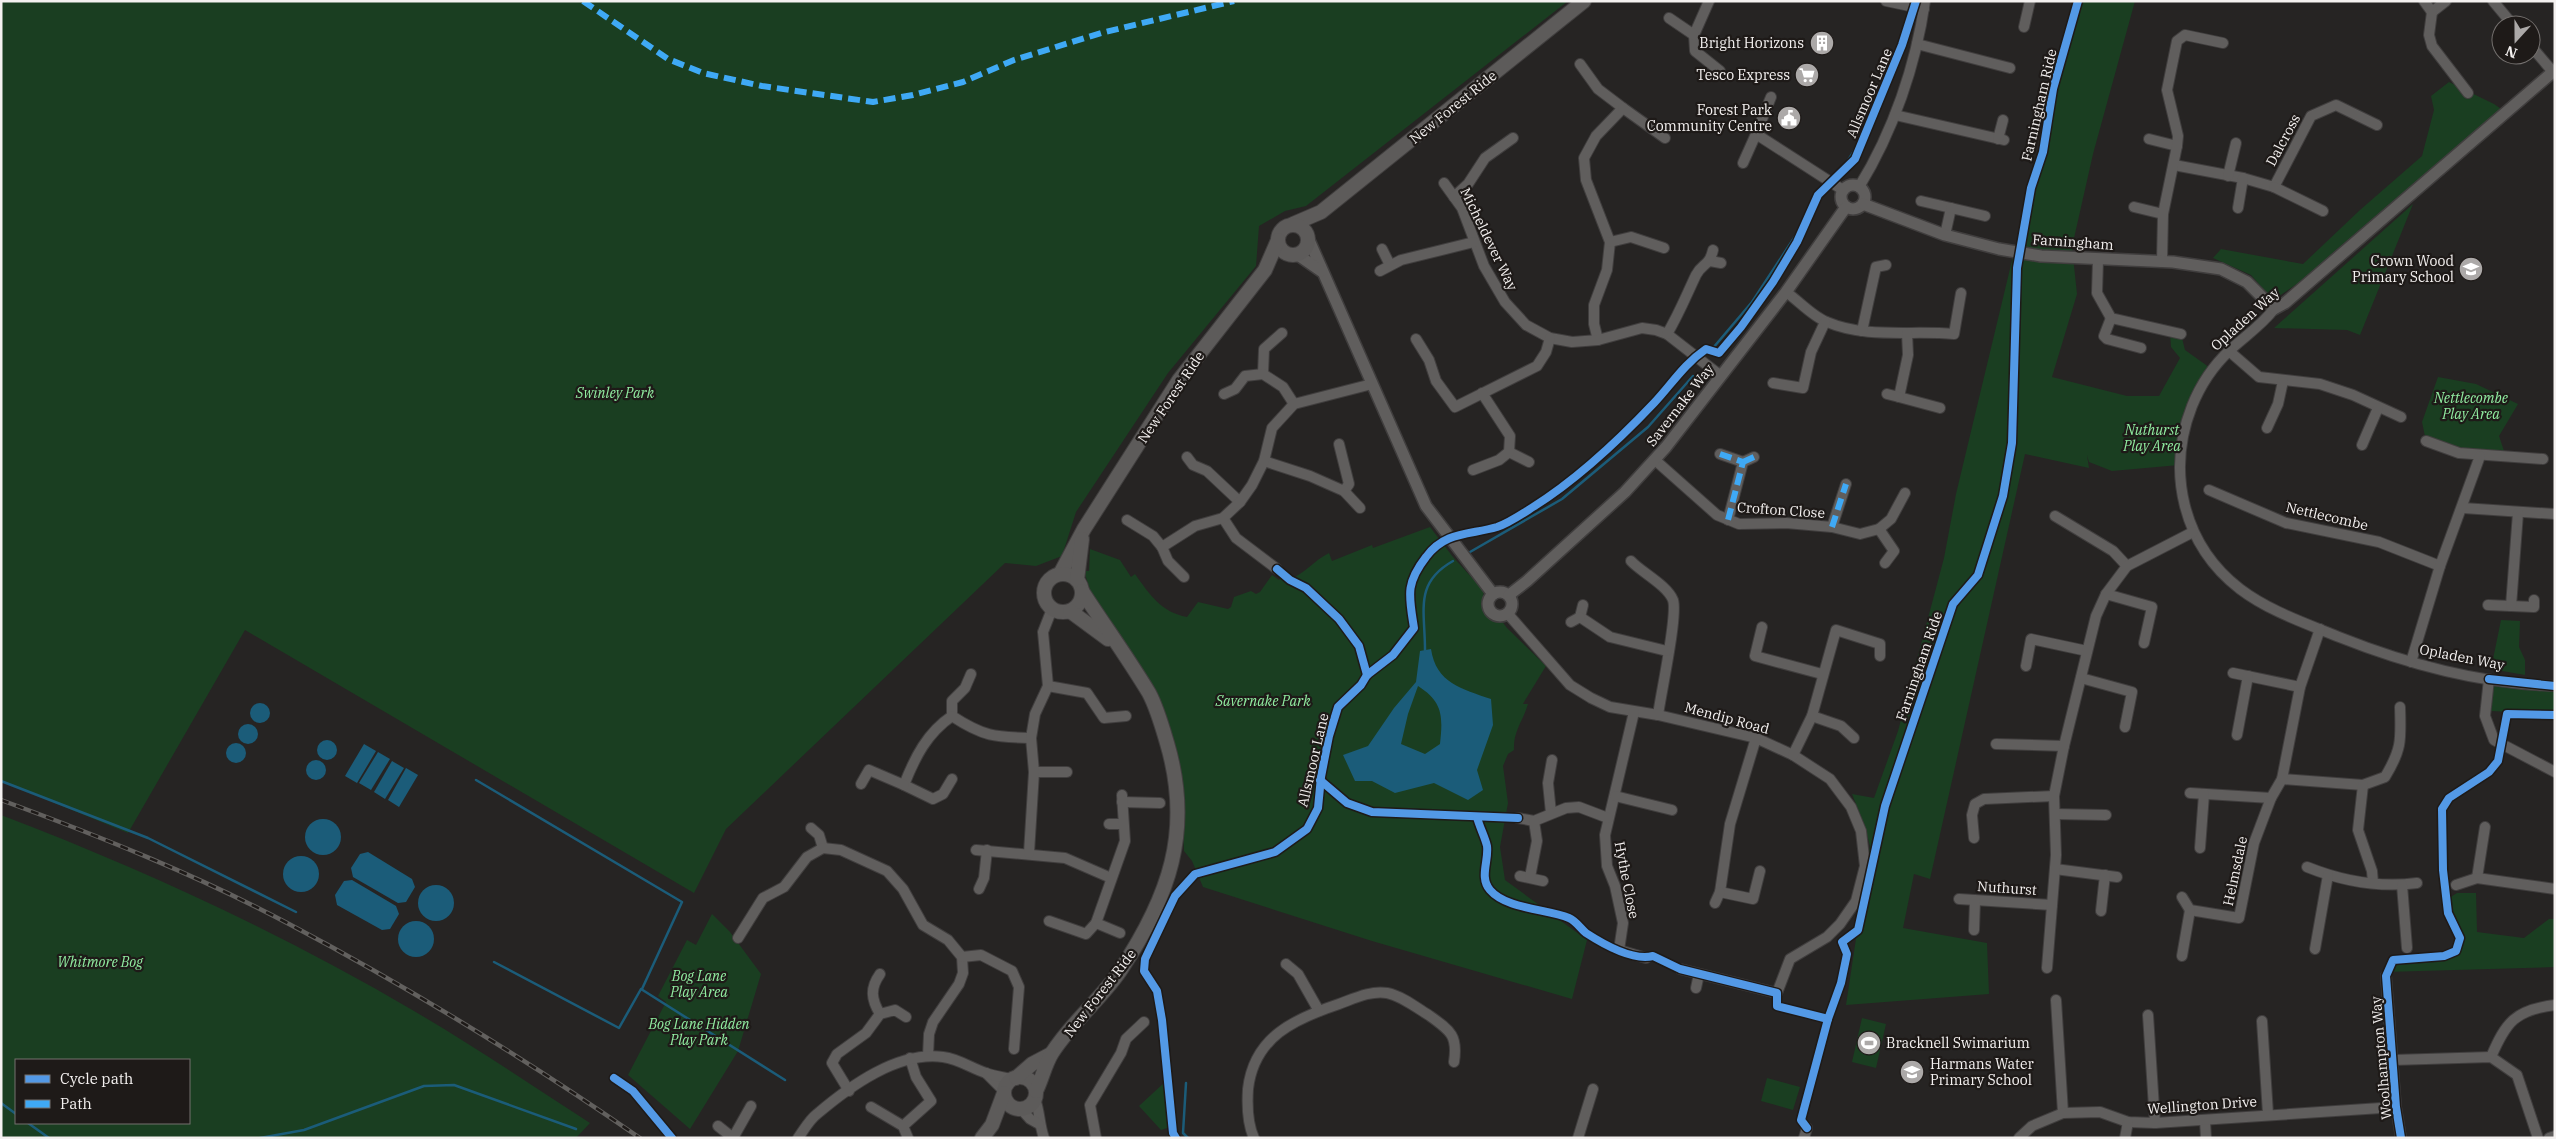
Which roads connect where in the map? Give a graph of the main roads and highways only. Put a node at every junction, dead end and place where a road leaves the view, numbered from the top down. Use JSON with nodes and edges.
{"nodes":[{"id":1,"x":1584,"y":1,"type":"edge"},
{"id":2,"x":1321,"y":212,"type":"junction"},
{"id":3,"x":1293,"y":224,"type":"junction"},
{"id":4,"x":1309,"y":239,"type":"junction"},
{"id":5,"x":1278,"y":240,"type":"junction"},
{"id":6,"x":1297,"y":255,"type":"junction"},
{"id":7,"x":1265,"y":270,"type":"junction"},
{"id":8,"x":1084,"y":528,"type":"junction"},
{"id":9,"x":1060,"y":574,"type":"junction"},
{"id":10,"x":1079,"y":586,"type":"junction"},
{"id":11,"x":1070,"y":611,"type":"junction"},
{"id":12,"x":1120,"y":650,"type":"junction"},
{"id":13,"x":1051,"y":1054,"type":"junction"},
{"id":14,"x":1009,"y":1085,"type":"junction"},
{"id":15,"x":1035,"y":1095,"type":"junction"},
{"id":16,"x":1020,"y":1109,"type":"junction"},
{"id":17,"x":992,"y":1125,"type":"junction"},
{"id":18,"x":982,"y":1138,"type":"edge"}],
"edges":[{"from":1,"to":2,"type":"main road","name":"New Forest Ride"},
{"from":2,"to":3,"type":"main road","name":"New Forest Ride"},
{"from":2,"to":4,"type":"main road","name":"New Forest Ride"},
{"from":3,"to":4,"type":"main road"},
{"from":3,"to":5,"type":"main road","name":"New Forest Ride"},
{"from":4,"to":6,"type":"main road","name":"New Forest Ride"},
{"from":5,"to":6,"type":"main road"},
{"from":5,"to":7,"type":"main road","name":"New Forest Ride"},
{"from":6,"to":7,"type":"main road","name":"New Forest Ride"},
{"from":7,"to":8,"type":"main road","name":"New Forest Ride"},
{"from":8,"to":9,"type":"main road","name":"New Forest Ride"},
{"from":8,"to":10,"type":"main road","name":"New Forest Ride"},
{"from":9,"to":10,"type":"main road"},
{"from":9,"to":11,"type":"main road","name":"New Forest Ride"},
{"from":10,"to":11,"type":"main road","name":"New Forest Ride"},
{"from":10,"to":12,"type":"main road","name":"New Forest Ride"},
{"from":11,"to":12,"type":"main road","name":"New Forest Ride"},
{"from":12,"to":13,"type":"main road","name":"New Forest Ride"},
{"from":13,"to":14,"type":"main road","name":"New Forest Ride"},
{"from":13,"to":15,"type":"main road","name":"New Forest Ride"},
{"from":14,"to":15,"type":"main road"},
{"from":14,"to":16,"type":"main road"},
{"from":14,"to":17,"type":"main road","name":"New Forest Ride"},
{"from":15,"to":16,"type":"main road","name":"New Forest Ride"},
{"from":16,"to":17,"type":"main road","name":"New Forest Ride"},
{"from":17,"to":18,"type":"main road","name":"New Forest Ride"}]}
